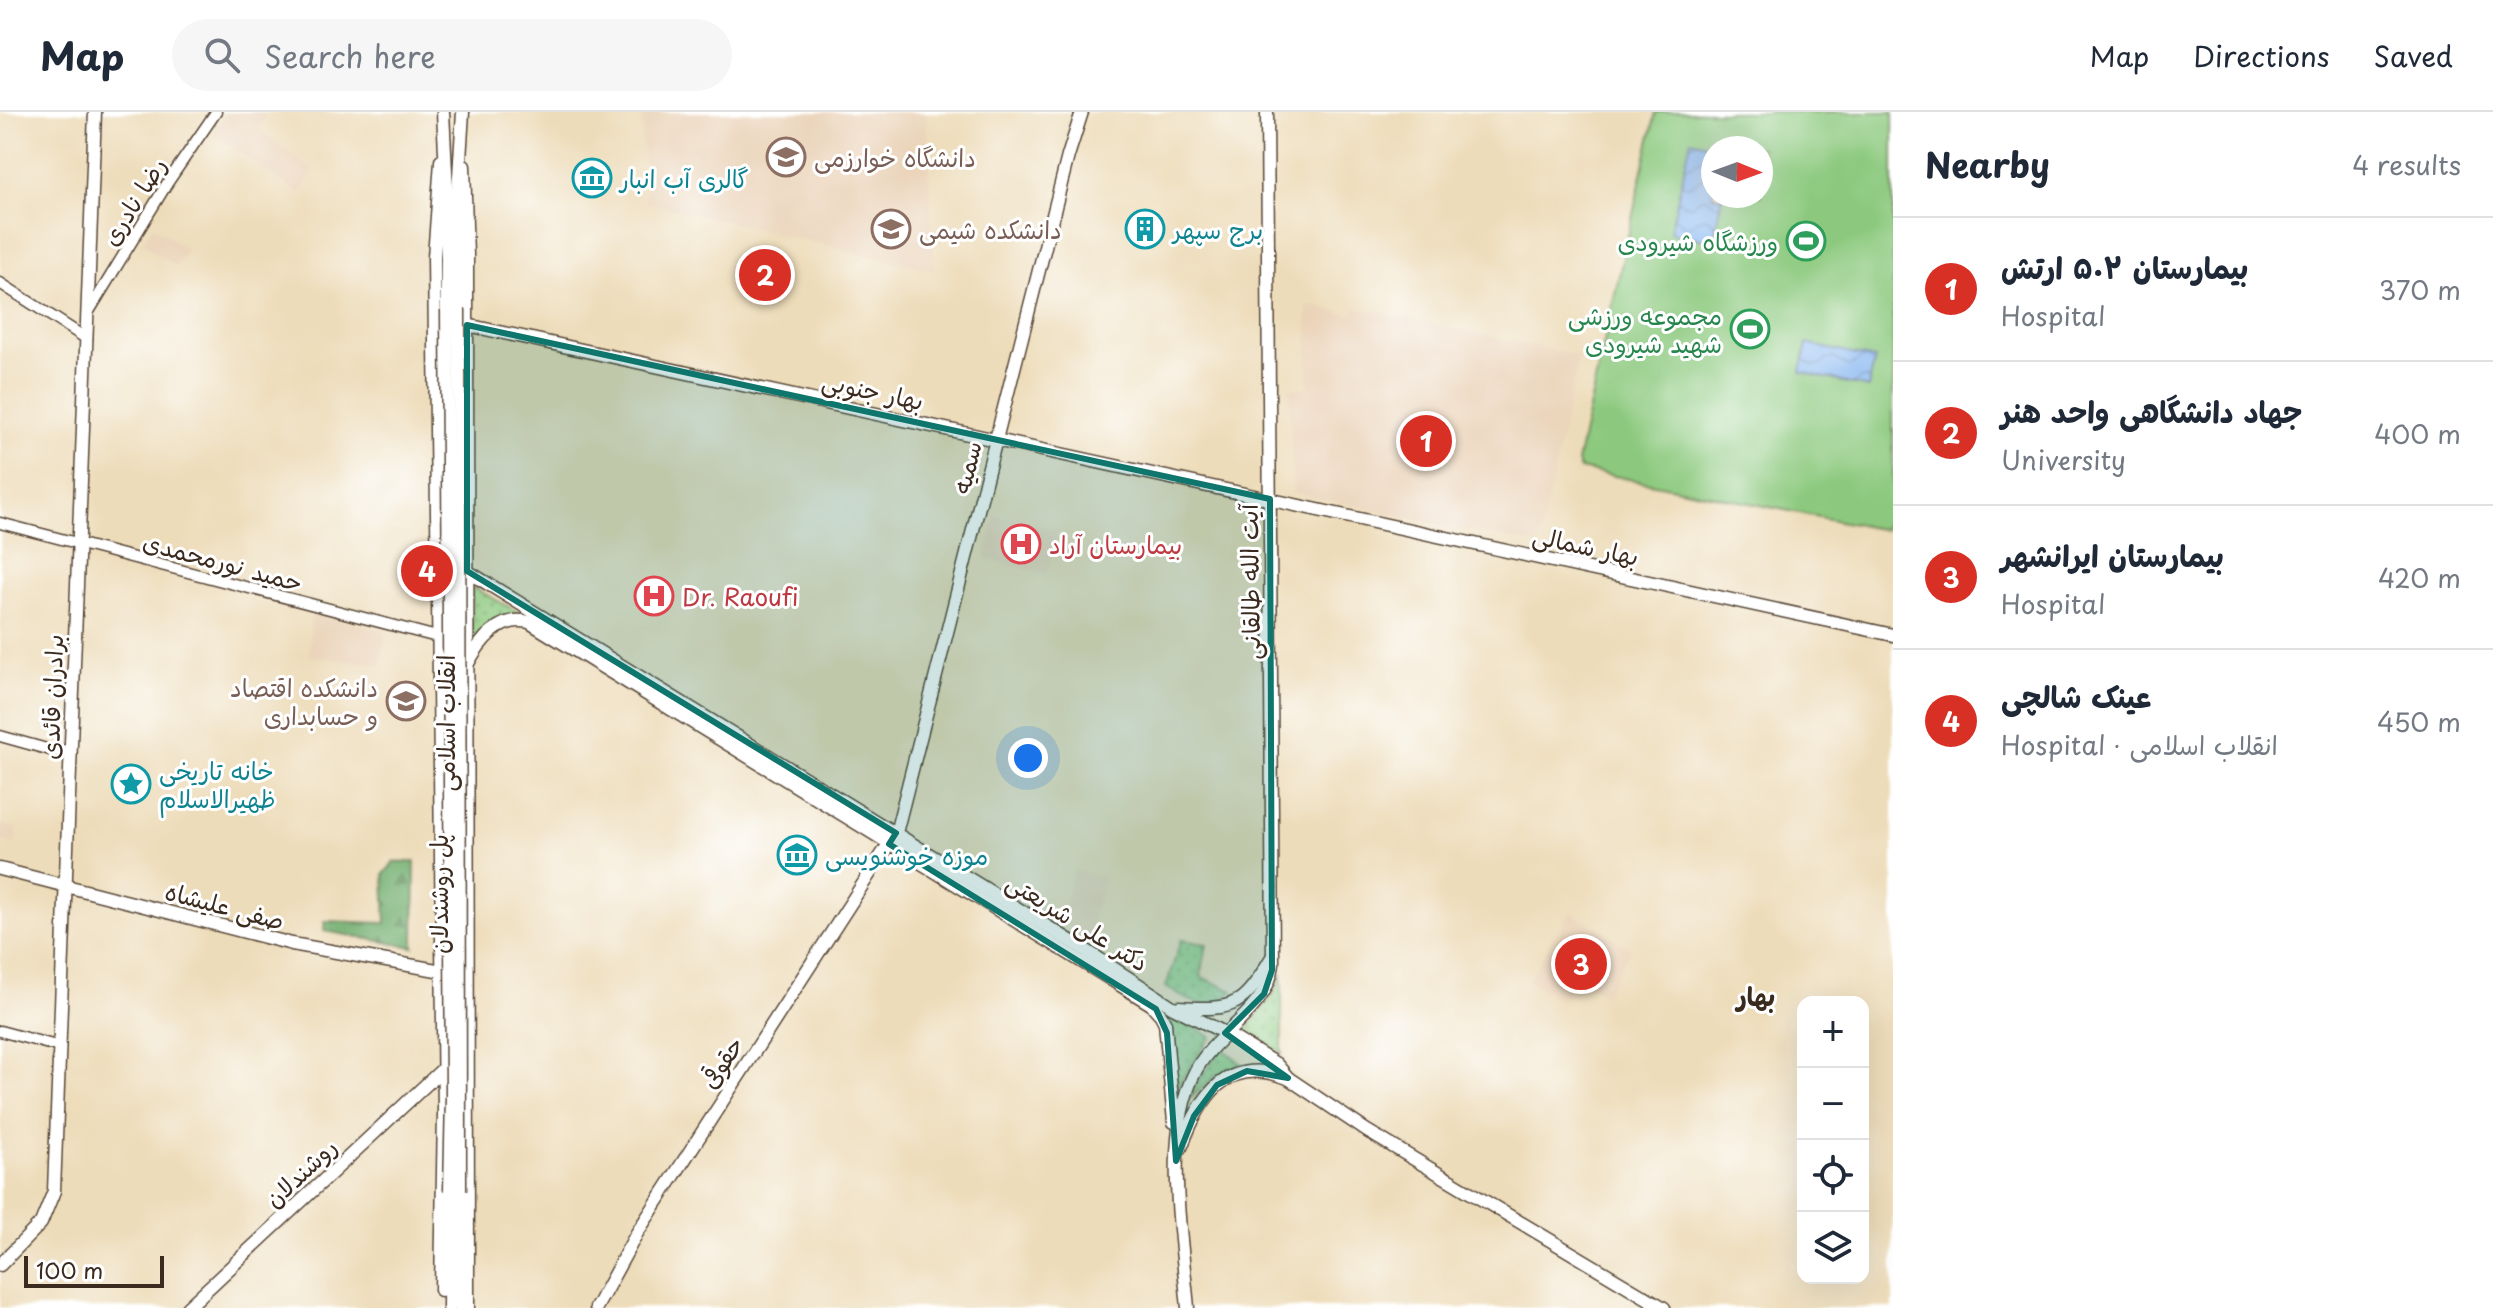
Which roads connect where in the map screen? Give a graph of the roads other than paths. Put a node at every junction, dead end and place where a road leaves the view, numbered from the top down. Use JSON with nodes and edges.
{"nodes":[{"id":1,"x":95,"y":112,"type":"edge"},
{"id":2,"x":216,"y":112,"type":"edge"},
{"id":3,"x":443,"y":112,"type":"edge"},
{"id":4,"x":463,"y":112,"type":"edge"},
{"id":5,"x":1082,"y":112,"type":"edge"},
{"id":6,"x":1267,"y":112,"type":"edge"},
{"id":7,"x":443,"y":137,"type":"junction"},
{"id":8,"x":463,"y":139,"type":"junction"},
{"id":9,"x":0,"y":283,"type":"edge"},
{"id":10,"x":453,"y":309,"type":"junction"},
{"id":11,"x":88,"y":313,"type":"junction"},
{"id":12,"x":467,"y":325,"type":"junction"},
{"id":13,"x":87,"y":339,"type":"junction"},
{"id":14,"x":996,"y":439,"type":"junction"},
{"id":15,"x":435,"y":444,"type":"junction"},
{"id":16,"x":467,"y":448,"type":"junction"},
{"id":17,"x":1270,"y":499,"type":"junction"},
{"id":18,"x":0,"y":523,"type":"edge"},
{"id":19,"x":79,"y":544,"type":"junction"},
{"id":20,"x":467,"y":571,"type":"junction"},
{"id":21,"x":436,"y":584,"type":"junction"},
{"id":22,"x":1893,"y":635,"type":"edge"},
{"id":23,"x":437,"y":637,"type":"junction"},
{"id":24,"x":467,"y":665,"type":"junction"},
{"id":25,"x":0,"y":736,"type":"edge"},
{"id":26,"x":71,"y":750,"type":"junction"},
{"id":27,"x":892,"y":839,"type":"junction"},
{"id":28,"x":0,"y":869,"type":"edge"},
{"id":29,"x":66,"y":886,"type":"junction"},
{"id":30,"x":442,"y":920,"type":"junction"},
{"id":31,"x":468,"y":921,"type":"junction"},
{"id":32,"x":1273,"y":954,"type":"junction"},
{"id":33,"x":1086,"y":958,"type":"junction"},
{"id":34,"x":442,"y":971,"type":"junction"},
{"id":35,"x":1173,"y":1007,"type":"junction"},
{"id":36,"x":0,"y":1031,"type":"edge"},
{"id":37,"x":1225,"y":1033,"type":"junction"},
{"id":38,"x":443,"y":1034,"type":"junction"},
{"id":39,"x":468,"y":1037,"type":"junction"},
{"id":40,"x":60,"y":1047,"type":"junction"},
{"id":41,"x":467,"y":1050,"type":"junction"},
{"id":42,"x":443,"y":1068,"type":"junction"},
{"id":43,"x":1288,"y":1078,"type":"junction"},
{"id":44,"x":468,"y":1110,"type":"junction"},
{"id":45,"x":444,"y":1112,"type":"junction"},
{"id":46,"x":1176,"y":1161,"type":"junction"},
{"id":47,"x":455,"y":1191,"type":"junction"},
{"id":48,"x":0,"y":1265,"type":"edge"},
{"id":49,"x":187,"y":1308,"type":"edge"},
{"id":50,"x":441,"y":1308,"type":"edge"},
{"id":51,"x":449,"y":1308,"type":"edge"},
{"id":52,"x":460,"y":1308,"type":"edge"},
{"id":53,"x":468,"y":1308,"type":"edge"},
{"id":54,"x":596,"y":1308,"type":"edge"},
{"id":55,"x":1188,"y":1308,"type":"edge"},
{"id":56,"x":1664,"y":1308,"type":"edge"}],
"edges":[{"from":1,"to":11,"type":"main road","name":"برادران قائدی"},
{"from":2,"to":11,"type":"street","name":"رضا نادری"},
{"from":3,"to":7,"type":"main road","name":"انقلاب اسلامی"},
{"from":4,"to":8,"type":"main road","name":"انقلاب اسلامی"},
{"from":5,"to":14,"type":"main road","name":"سمیه"},
{"from":6,"to":17,"type":"main road","name":"آیت الله طالقانی"},
{"from":7,"to":10,"type":"main road","name":"انقلاب اسلامی"},
{"from":7,"to":15,"type":"main road","name":"انقلاب اسلامی"},
{"from":8,"to":10,"type":"main road","name":"انقلاب اسلامی"},
{"from":8,"to":12,"type":"main road","name":"انقلاب اسلامی"},
{"from":9,"to":13,"type":"street"},
{"from":10,"to":47,"type":"main road","name":"پل روشندلان","bridge":true},
{"from":11,"to":13,"type":"main road","name":"برادران قائدی"},
{"from":12,"to":14,"type":"main road","name":"بهار جنوبی"},
{"from":12,"to":16,"type":"main road","name":"انقلاب اسلامی"},
{"from":13,"to":19,"type":"main road","name":"برادران قائدی"},
{"from":14,"to":17,"type":"main road","name":"بهار جنوبی"},
{"from":14,"to":27,"type":"main road","name":"سمیه"},
{"from":15,"to":16,"type":"main road"},
{"from":15,"to":21,"type":"main road","name":"انقلاب اسلامی"},
{"from":16,"to":20,"type":"main road","name":"انقلاب اسلامی"},
{"from":17,"to":22,"type":"main road","name":"بهار شمالی"},
{"from":17,"to":32,"type":"main road","name":"آیت الله طالقانی"},
{"from":18,"to":19,"type":"street","name":"حمید نورمحمدی"},
{"from":19,"to":23,"type":"street","name":"حمید نورمحمدی"},
{"from":19,"to":26,"type":"main road","name":"برادران قائدی"},
{"from":20,"to":21,"type":"main road"},
{"from":20,"to":24,"type":"main road","name":"انقلاب اسلامی"},
{"from":20,"to":27,"type":"main road","name":"دکتر علی شریعتی"},
{"from":21,"to":23,"type":"main road","name":"انقلاب اسلامی"},
{"from":23,"to":30,"type":"main road","name":"انقلاب اسلامی"},
{"from":24,"to":27,"type":"main road","name":"دکتر علی شریعتی"},
{"from":24,"to":31,"type":"main road","name":"انقلاب اسلامی"},
{"from":25,"to":26,"type":"street"},
{"from":26,"to":29,"type":"main road","name":"برادران قائدی"},
{"from":27,"to":33,"type":"main road","name":"دکتر علی شریعتی"},
{"from":27,"to":54,"type":"main road","name":"حقوقی"},
{"from":28,"to":29,"type":"main road","name":"صفی علیشاه"},
{"from":29,"to":34,"type":"main road","name":"صفی علیشاه"},
{"from":29,"to":40,"type":"main road","name":"برادران قائدی"},
{"from":30,"to":31,"type":"main road"},
{"from":30,"to":34,"type":"main road","name":"انقلاب اسلامی"},
{"from":31,"to":39,"type":"main road","name":"انقلاب اسلامی"},
{"from":32,"to":35,"type":"main road"},
{"from":32,"to":37,"type":"main road","name":"آیت الله طالقانی"},
{"from":33,"to":35,"type":"main road","name":"دکتر علی شریعتی"},
{"from":33,"to":46,"type":"main road","name":"دکتر علی شریعتی"},
{"from":34,"to":38,"type":"main road","name":"انقلاب اسلامی"},
{"from":35,"to":37,"type":"main road","name":"دکتر علی شریعتی"},
{"from":36,"to":40,"type":"street"},
{"from":37,"to":43,"type":"main road","name":"دکتر علی شریعتی"},
{"from":37,"to":46,"type":"main road","name":"آیت الله طالقانی"},
{"from":38,"to":39,"type":"main road"},
{"from":38,"to":42,"type":"main road","name":"انقلاب اسلامی"},
{"from":39,"to":41,"type":"main road","name":"انقلاب اسلامی"},
{"from":40,"to":48,"type":"main road","name":"برادران قائدی"},
{"from":41,"to":42,"type":"main road","name":"روشندلان"},
{"from":41,"to":44,"type":"main road","name":"انقلاب اسلامی"},
{"from":42,"to":45,"type":"main road","name":"انقلاب اسلامی"},
{"from":42,"to":49,"type":"main road","name":"روشندلان"},
{"from":43,"to":46,"type":"main road"},
{"from":43,"to":56,"type":"main road","name":"دکتر علی شریعتی"},
{"from":44,"to":45,"type":"main road"},
{"from":44,"to":53,"type":"main road","name":"انقلاب اسلامی"},
{"from":45,"to":50,"type":"main road","name":"انقلاب اسلامی"},
{"from":46,"to":55,"type":"main road"},
{"from":47,"to":51,"type":"main road"},
{"from":47,"to":52,"type":"main road"}]}
